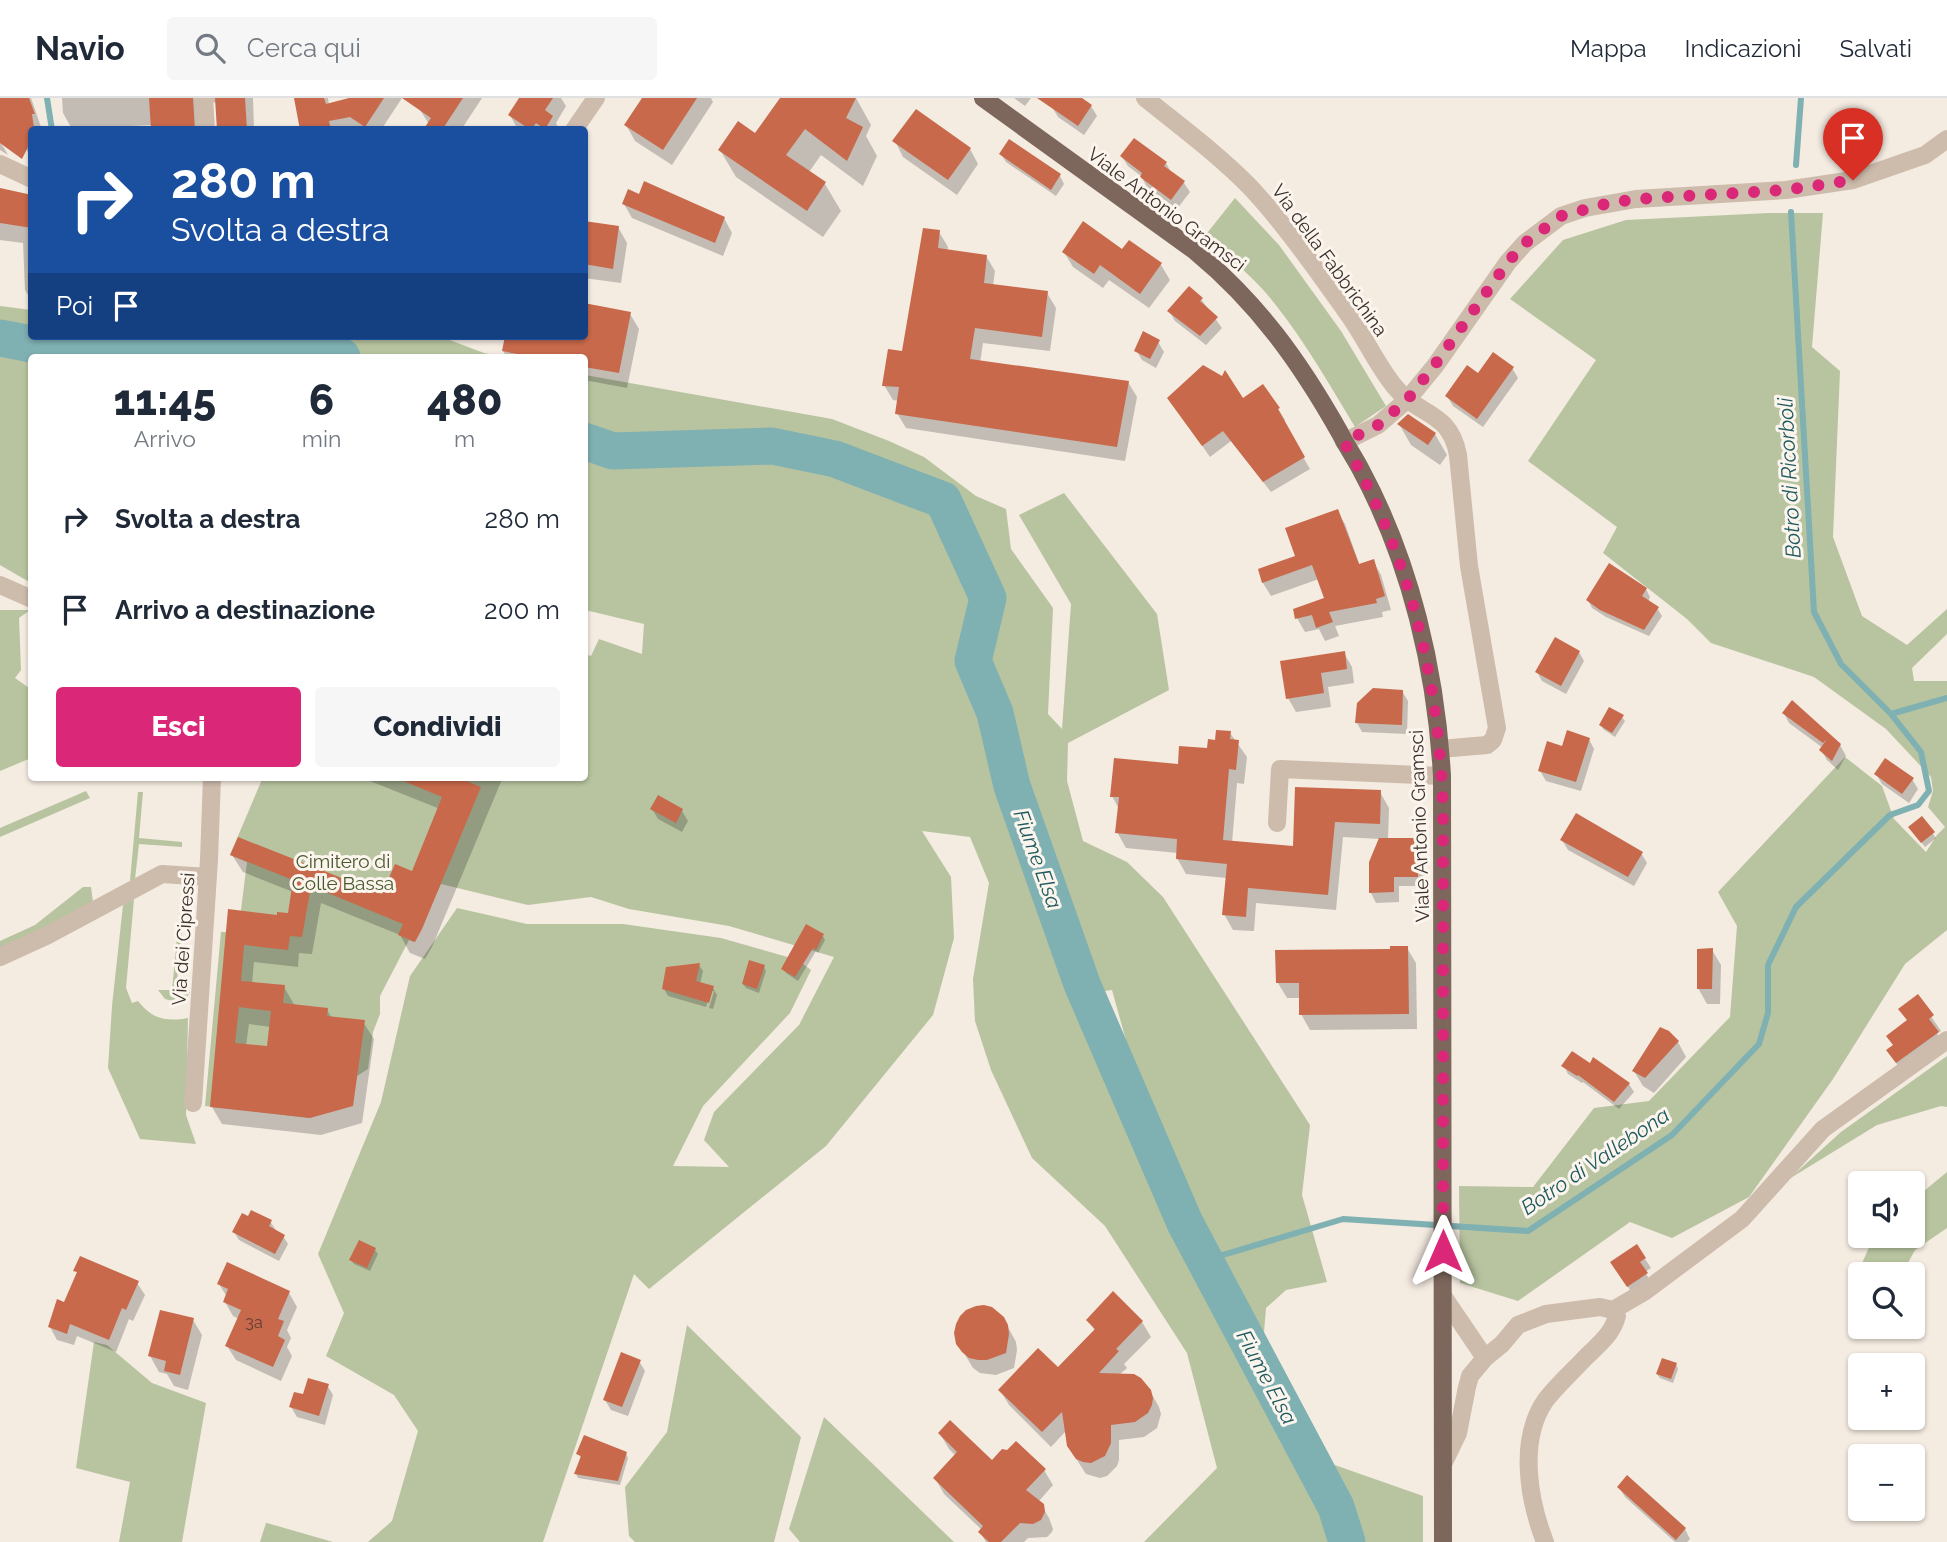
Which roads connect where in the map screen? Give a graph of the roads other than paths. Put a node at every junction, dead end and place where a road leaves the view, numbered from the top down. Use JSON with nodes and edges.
{"nodes":[{"id":1,"x":204,"y":98,"type":"edge"},
{"id":2,"x":596,"y":98,"type":"edge"},
{"id":3,"x":983,"y":98,"type":"edge"},
{"id":4,"x":1145,"y":98,"type":"edge"},
{"id":5,"x":206,"y":126,"type":"edge"},
{"id":6,"x":578,"y":126,"type":"edge"},
{"id":7,"x":1947,"y":139,"type":"edge"},
{"id":8,"x":0,"y":164,"type":"edge"},
{"id":9,"x":28,"y":177,"type":"edge"},
{"id":10,"x":1407,"y":400,"type":"junction"},
{"id":11,"x":1344,"y":442,"type":"junction"},
{"id":12,"x":0,"y":585,"type":"edge"},
{"id":13,"x":28,"y":597,"type":"edge"},
{"id":14,"x":1440,"y":749,"type":"junction"},
{"id":15,"x":1442,"y":776,"type":"junction"},
{"id":16,"x":212,"y":781,"type":"edge"},
{"id":17,"x":1277,"y":823,"type":"dead end"},
{"id":18,"x":208,"y":877,"type":"junction"},
{"id":19,"x":0,"y":957,"type":"edge"},
{"id":20,"x":1947,"y":1040,"type":"edge"},
{"id":21,"x":192,"y":1103,"type":"dead end"},
{"id":22,"x":1443,"y":1296,"type":"junction"},
{"id":23,"x":1613,"y":1310,"type":"junction"},
{"id":24,"x":1485,"y":1358,"type":"junction"},
{"id":25,"x":1444,"y":1462,"type":"junction"},
{"id":26,"x":1443,"y":1542,"type":"edge"},
{"id":27,"x":1545,"y":1542,"type":"edge"}],
"edges":[{"from":1,"to":5,"type":"street"},
{"from":2,"to":6,"type":"street"},
{"from":3,"to":11,"type":"main road","name":"Viale Antonio Gramsci"},
{"from":4,"to":10,"type":"street","name":"Via della Fabbrichina"},
{"from":7,"to":10,"type":"street"},
{"from":8,"to":9,"type":"street"},
{"from":10,"to":11,"type":"street"},
{"from":10,"to":14,"type":"street","name":"Via della Fabbrichina"},
{"from":11,"to":14,"type":"main road","name":"Viale Antonio Gramsci"},
{"from":12,"to":13,"type":"street"},
{"from":14,"to":15,"type":"main road","name":"Viale Antonio Gramsci"},
{"from":15,"to":17,"type":"street"},
{"from":15,"to":22,"type":"main road","name":"Viale Antonio Gramsci"},
{"from":16,"to":18,"type":"street","name":"Via dei Cipressi"},
{"from":18,"to":19,"type":"street"},
{"from":18,"to":21,"type":"street","name":"Via dei Cipressi"},
{"from":20,"to":23,"type":"street"},
{"from":22,"to":24,"type":"street"},
{"from":22,"to":25,"type":"main road","name":"Viale Antonio Gramsci"},
{"from":23,"to":24,"type":"street"},
{"from":23,"to":27,"type":"street"},
{"from":24,"to":25,"type":"street"},
{"from":25,"to":26,"type":"main road","name":"Viale Antonio Gramsci"}]}
